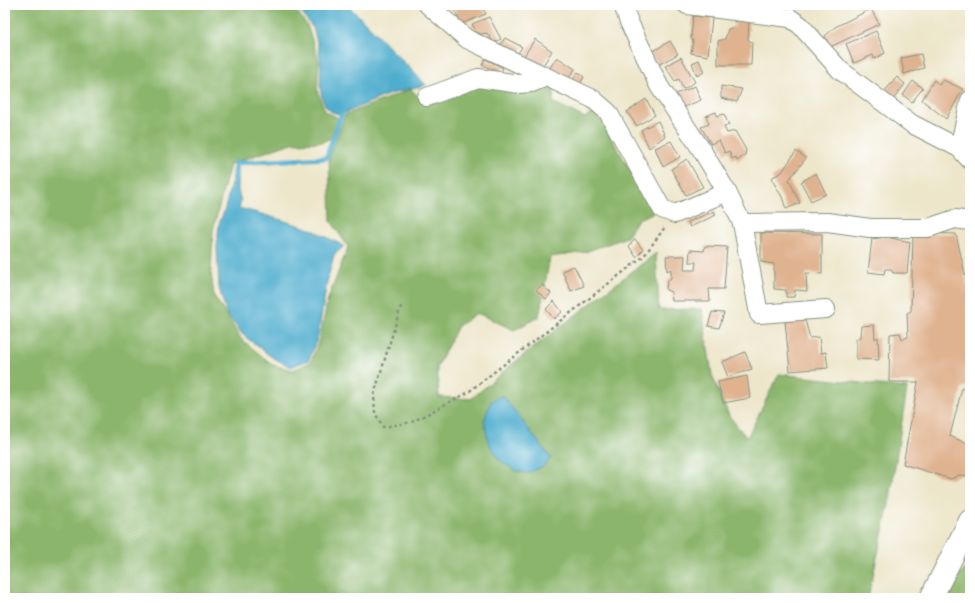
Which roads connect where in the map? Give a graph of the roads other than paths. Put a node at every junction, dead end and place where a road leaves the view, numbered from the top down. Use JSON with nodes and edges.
{"nodes":[{"id":1,"x":623,"y":5,"type":"edge"},
{"id":2,"x":687,"y":5,"type":"edge"},
{"id":3,"x":432,"y":6,"type":"edge"},
{"id":4,"x":546,"y":77,"type":"junction"},
{"id":5,"x":427,"y":97,"type":"dead end"},
{"id":6,"x":970,"y":100,"type":"edge"},
{"id":7,"x":965,"y":154,"type":"edge"},
{"id":8,"x":727,"y":192,"type":"junction"},
{"id":9,"x":970,"y":221,"type":"edge"},
{"id":10,"x":742,"y":223,"type":"junction"},
{"id":11,"x":826,"y":309,"type":"dead end"},
{"id":12,"x":970,"y":521,"type":"edge"},
{"id":13,"x":931,"y":598,"type":"edge"}],
"edges":[{"from":1,"to":8,"type":"street"},
{"from":2,"to":7,"type":"street"},
{"from":3,"to":4,"type":"street"},
{"from":4,"to":5,"type":"street"},
{"from":4,"to":8,"type":"street"},
{"from":6,"to":7,"type":"street"},
{"from":8,"to":10,"type":"street"},
{"from":9,"to":10,"type":"street"},
{"from":10,"to":11,"type":"street"},
{"from":12,"to":13,"type":"main road"}]}
